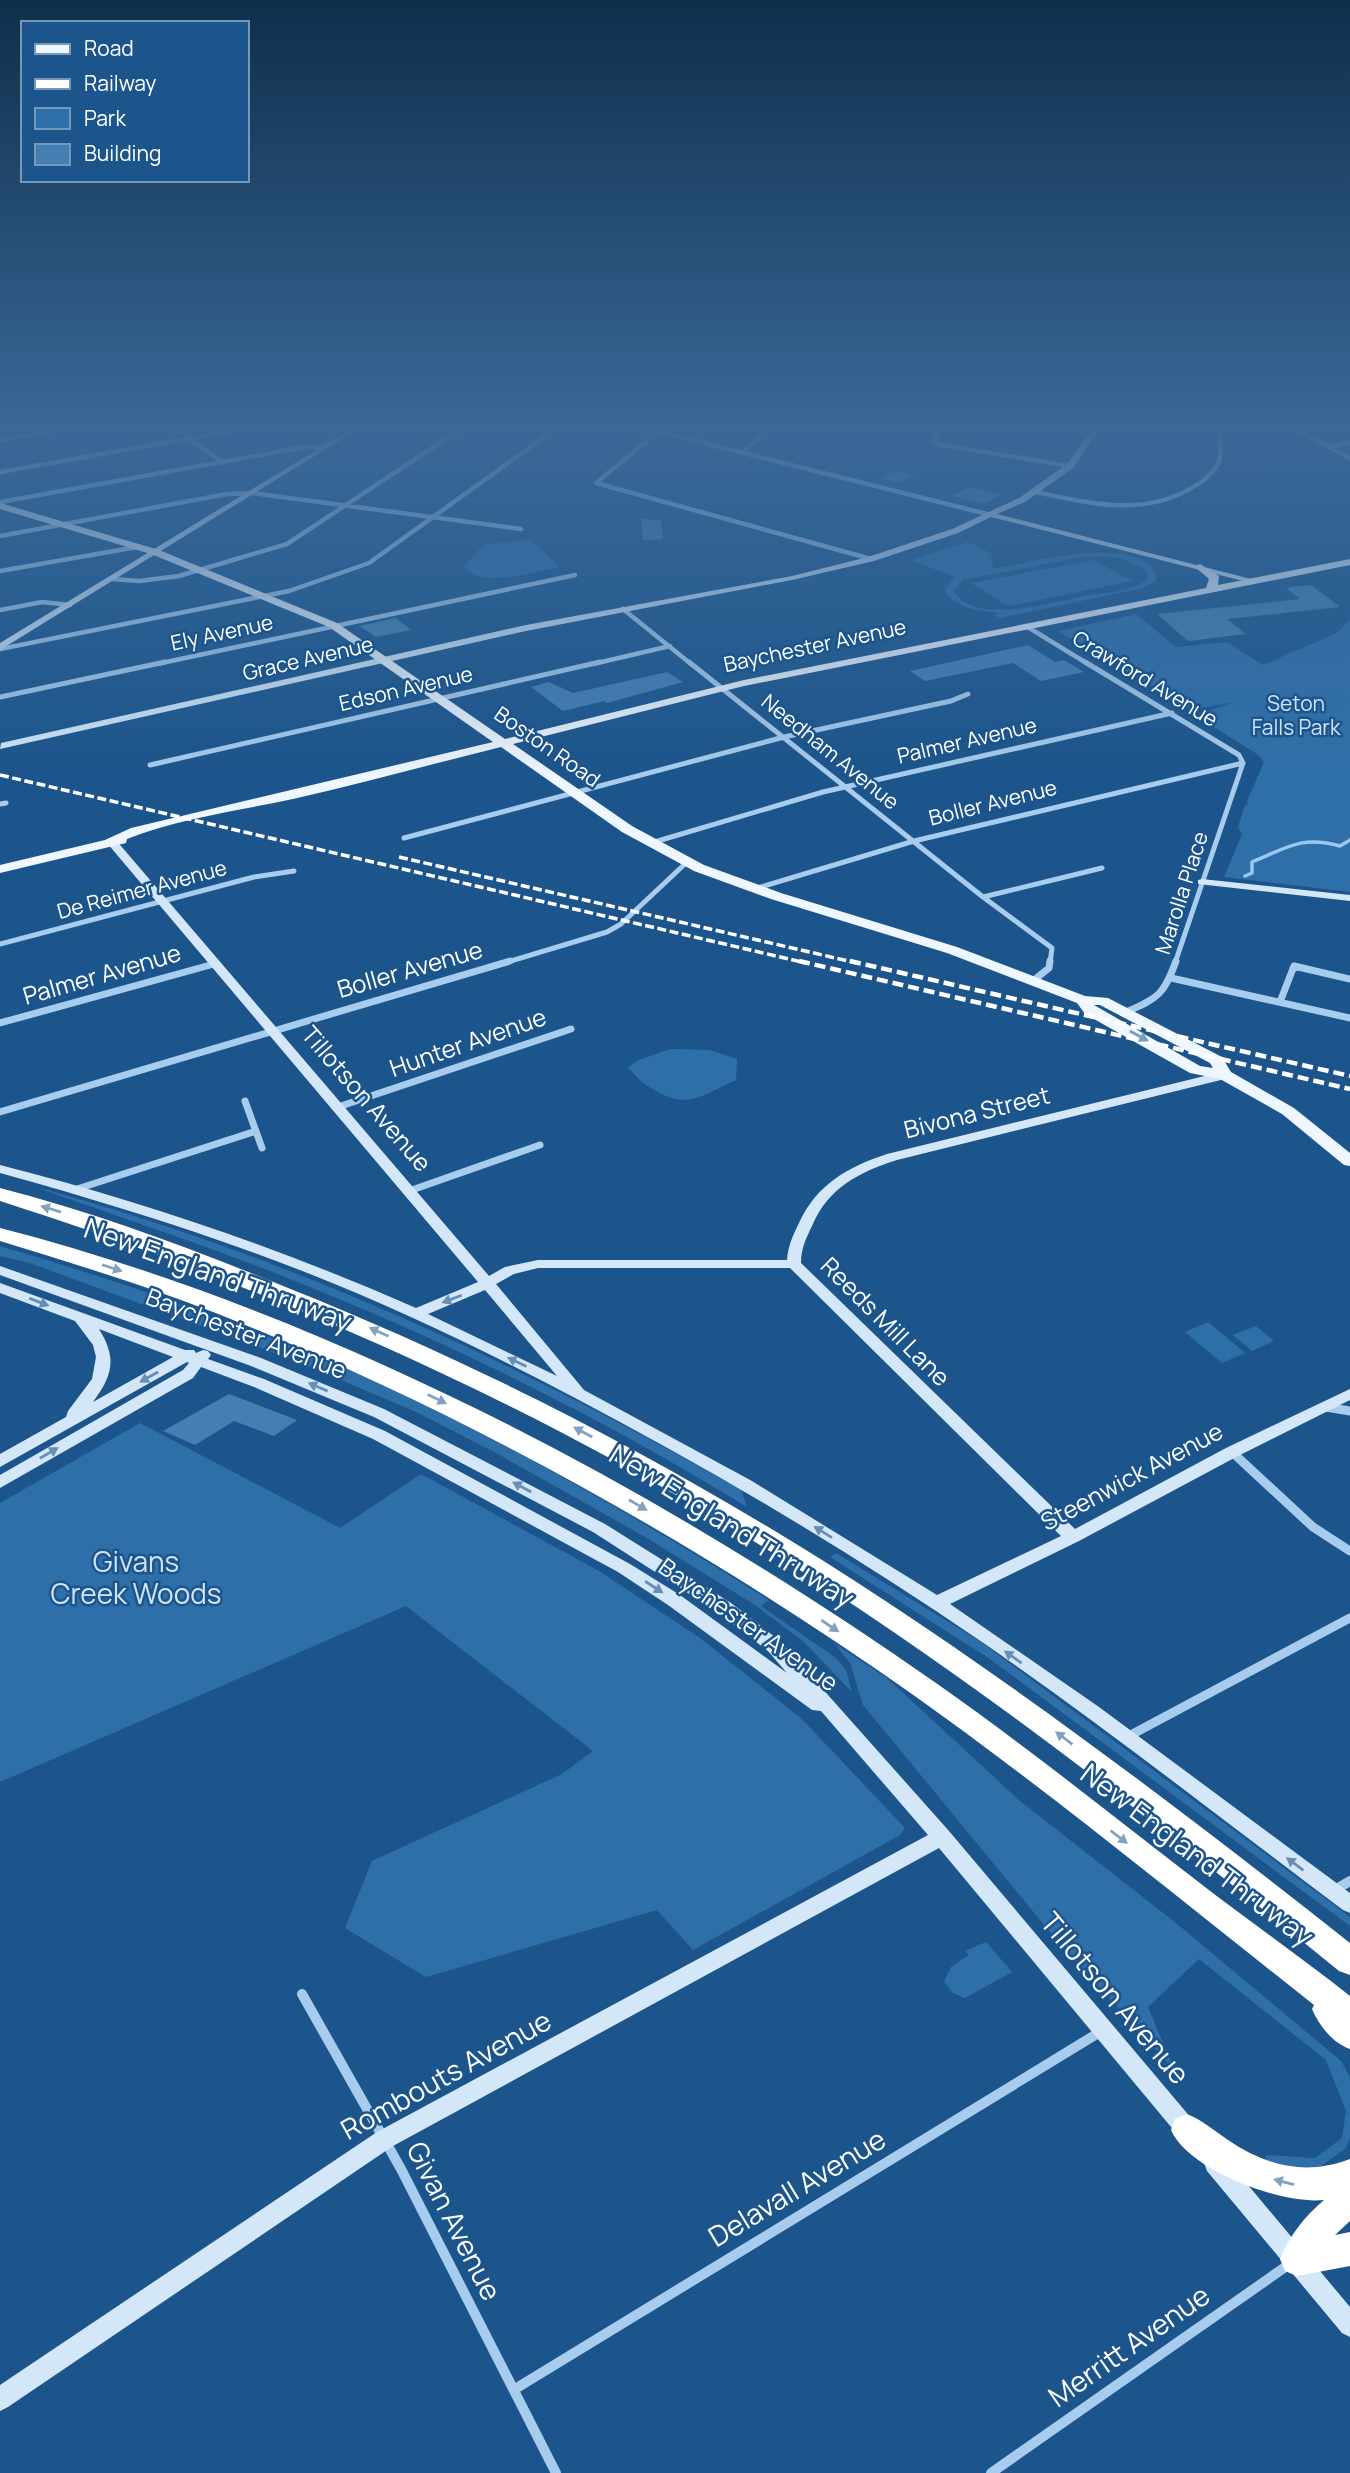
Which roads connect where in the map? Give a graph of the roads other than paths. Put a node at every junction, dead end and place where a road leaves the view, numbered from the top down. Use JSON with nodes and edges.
{"nodes":[{"id":1,"x":166,"y":545,"type":"edge"},
{"id":2,"x":282,"y":545,"type":"edge"},
{"id":3,"x":392,"y":545,"type":"edge"},
{"id":4,"x":821,"y":545,"type":"edge"},
{"id":5,"x":912,"y":545,"type":"edge"},
{"id":6,"x":1113,"y":545,"type":"edge"},
{"id":7,"x":138,"y":546,"type":"joint"},
{"id":8,"x":155,"y":552,"type":"junction"},
{"id":9,"x":871,"y":559,"type":"junction"},
{"id":10,"x":1350,"y":562,"type":"edge"},
{"id":11,"x":1200,"y":567,"type":"junction"},
{"id":12,"x":200,"y":570,"type":"junction"},
{"id":13,"x":0,"y":571,"type":"edge"},
{"id":14,"x":575,"y":575,"type":"dead end"},
{"id":15,"x":112,"y":579,"type":"junction"},
{"id":16,"x":1248,"y":581,"type":"junction"},
{"id":17,"x":1211,"y":589,"type":"junction"},
{"id":18,"x":265,"y":596,"type":"junction"},
{"id":19,"x":71,"y":605,"type":"junction"},
{"id":20,"x":0,"y":610,"type":"edge"},
{"id":21,"x":623,"y":610,"type":"junction"},
{"id":22,"x":333,"y":625,"type":"junction"},
{"id":23,"x":1026,"y":626,"type":"junction"},
{"id":24,"x":670,"y":646,"type":"junction"},
{"id":25,"x":0,"y":648,"type":"edge"},
{"id":26,"x":384,"y":660,"type":"junction"},
{"id":27,"x":723,"y":688,"type":"junction"},
{"id":28,"x":968,"y":694,"type":"dead end"},
{"id":29,"x":0,"y":697,"type":"edge"},
{"id":30,"x":438,"y":697,"type":"junction"},
{"id":31,"x":1172,"y":713,"type":"junction"},
{"id":32,"x":784,"y":737,"type":"junction"},
{"id":33,"x":503,"y":743,"type":"junction"},
{"id":34,"x":1,"y":745,"type":"edge"},
{"id":35,"x":1243,"y":762,"type":"junction"},
{"id":36,"x":150,"y":765,"type":"dead end"},
{"id":37,"x":846,"y":786,"type":"junction"},
{"id":38,"x":575,"y":792,"type":"junction"},
{"id":39,"x":404,"y":838,"type":"dead end"},
{"id":40,"x":111,"y":841,"type":"junction"},
{"id":41,"x":914,"y":841,"type":"junction"},
{"id":42,"x":650,"y":844,"type":"junction"},
{"id":43,"x":687,"y":862,"type":"junction"},
{"id":44,"x":1102,"y":867,"type":"dead end"},
{"id":45,"x":0,"y":869,"type":"edge"},
{"id":46,"x":294,"y":871,"type":"dead end"},
{"id":47,"x":1202,"y":882,"type":"junction"},
{"id":48,"x":754,"y":889,"type":"junction"},
{"id":49,"x":983,"y":897,"type":"junction"},
{"id":50,"x":1350,"y":898,"type":"edge"},
{"id":51,"x":162,"y":902,"type":"junction"},
{"id":52,"x":0,"y":944,"type":"edge"},
{"id":53,"x":214,"y":964,"type":"junction"},
{"id":54,"x":1171,"y":978,"type":"junction"},
{"id":55,"x":1350,"y":979,"type":"edge"},
{"id":56,"x":1034,"y":981,"type":"junction"},
{"id":57,"x":1083,"y":1000,"type":"junction"},
{"id":58,"x":1280,"y":1003,"type":"junction"},
{"id":59,"x":1126,"y":1012,"type":"junction"},
{"id":60,"x":1350,"y":1018,"type":"edge"},
{"id":61,"x":0,"y":1023,"type":"edge"},
{"id":62,"x":570,"y":1029,"type":"dead end"},
{"id":63,"x":270,"y":1031,"type":"junction"},
{"id":64,"x":1225,"y":1075,"type":"junction"},
{"id":65,"x":245,"y":1101,"type":"dead end"},
{"id":66,"x":338,"y":1107,"type":"junction"},
{"id":67,"x":0,"y":1112,"type":"edge"},
{"id":68,"x":256,"y":1131,"type":"junction"},
{"id":69,"x":540,"y":1145,"type":"dead end"},
{"id":70,"x":262,"y":1148,"type":"dead end"},
{"id":71,"x":1350,"y":1161,"type":"edge"},
{"id":72,"x":0,"y":1169,"type":"edge"},
{"id":73,"x":74,"y":1190,"type":"junction"},
{"id":74,"x":409,"y":1191,"type":"junction"},
{"id":75,"x":0,"y":1194,"type":"edge"},
{"id":76,"x":0,"y":1234,"type":"edge"},
{"id":77,"x":794,"y":1264,"type":"junction"},
{"id":78,"x":0,"y":1270,"type":"edge"},
{"id":79,"x":486,"y":1281,"type":"junction"},
{"id":80,"x":0,"y":1288,"type":"edge"},
{"id":81,"x":416,"y":1313,"type":"junction"},
{"id":82,"x":79,"y":1316,"type":"junction"},
{"id":83,"x":210,"y":1345,"type":"junction"},
{"id":84,"x":192,"y":1358,"type":"junction"},
{"id":85,"x":581,"y":1393,"type":"junction"},
{"id":86,"x":1350,"y":1394,"type":"edge"},
{"id":87,"x":1321,"y":1406,"type":"junction"},
{"id":88,"x":1350,"y":1411,"type":"edge"},
{"id":89,"x":65,"y":1424,"type":"junction"},
{"id":90,"x":1232,"y":1452,"type":"junction"},
{"id":91,"x":0,"y":1461,"type":"edge"},
{"id":92,"x":0,"y":1482,"type":"edge"},
{"id":93,"x":1073,"y":1537,"type":"junction"},
{"id":94,"x":1350,"y":1551,"type":"edge"},
{"id":95,"x":936,"y":1603,"type":"junction"},
{"id":96,"x":1350,"y":1618,"type":"edge"},
{"id":97,"x":831,"y":1714,"type":"junction"},
{"id":98,"x":1127,"y":1738,"type":"junction"},
{"id":99,"x":942,"y":1837,"type":"junction"},
{"id":100,"x":1350,"y":1881,"type":"edge"},
{"id":101,"x":1333,"y":1892,"type":"junction"},
{"id":102,"x":1350,"y":1904,"type":"edge"},
{"id":103,"x":1350,"y":1961,"type":"edge"},
{"id":104,"x":1291,"y":1968,"type":"junction"},
{"id":105,"x":302,"y":1994,"type":"dead end"},
{"id":106,"x":1350,"y":2015,"type":"edge"},
{"id":107,"x":1104,"y":2030,"type":"junction"},
{"id":108,"x":1350,"y":2035,"type":"edge"},
{"id":109,"x":1187,"y":2130,"type":"junction"},
{"id":110,"x":385,"y":2140,"type":"junction"},
{"id":111,"x":1350,"y":2175,"type":"edge"},
{"id":112,"x":1350,"y":2199,"type":"edge"},
{"id":113,"x":1350,"y":2249,"type":"edge"},
{"id":114,"x":1297,"y":2259,"type":"junction"},
{"id":115,"x":1350,"y":2325,"type":"edge"},
{"id":116,"x":515,"y":2389,"type":"junction"},
{"id":117,"x":0,"y":2399,"type":"edge"},
{"id":118,"x":556,"y":2473,"type":"edge"},
{"id":119,"x":990,"y":2473,"type":"edge"}],
"edges":[{"from":1,"to":8,"type":"street"},
{"from":2,"to":12,"type":"street"},
{"from":3,"to":18,"type":"street"},
{"from":4,"to":9,"type":"street"},
{"from":5,"to":9,"type":"street"},
{"from":6,"to":11,"type":"street"},
{"from":7,"to":8,"type":"main road","name":"Boston Road"},
{"from":7,"to":13,"type":"street"},
{"from":8,"to":12,"type":"main road","name":"Boston Road"},
{"from":8,"to":15,"type":"street"},
{"from":9,"to":21,"type":"street"},
{"from":10,"to":16,"type":"main road","name":"Baychester Avenue"},
{"from":11,"to":16,"type":"street"},
{"from":11,"to":17,"type":"main road"},
{"from":12,"to":15,"type":"street"},
{"from":12,"to":18,"type":"main road","name":"Boston Road"},
{"from":14,"to":22,"type":"street","name":"Ely Avenue"},
{"from":15,"to":19,"type":"street"},
{"from":16,"to":17,"type":"main road","name":"Baychester Avenue"},
{"from":17,"to":23,"type":"main road","name":"Baychester Avenue"},
{"from":18,"to":22,"type":"main road","name":"Boston Road"},
{"from":18,"to":25,"type":"street"},
{"from":19,"to":20,"type":"street"},
{"from":19,"to":25,"type":"street"},
{"from":21,"to":24,"type":"street","name":"Needham Avenue"},
{"from":21,"to":26,"type":"street","name":"Grace Avenue"},
{"from":22,"to":26,"type":"main road","name":"Boston Road"},
{"from":22,"to":29,"type":"street","name":"Ely Avenue"},
{"from":23,"to":27,"type":"main road","name":"Baychester Avenue"},
{"from":23,"to":31,"type":"street","name":"Crawford Avenue"},
{"from":24,"to":27,"type":"street","name":"Needham Avenue"},
{"from":24,"to":30,"type":"street","name":"Edson Avenue"},
{"from":26,"to":30,"type":"main road","name":"Boston Road"},
{"from":26,"to":34,"type":"street","name":"Grace Avenue"},
{"from":27,"to":32,"type":"street","name":"Needham Avenue"},
{"from":27,"to":33,"type":"main road","name":"Baychester Avenue"},
{"from":28,"to":32,"type":"street"},
{"from":30,"to":33,"type":"main road","name":"Boston Road"},
{"from":30,"to":36,"type":"street","name":"Edson Avenue"},
{"from":31,"to":35,"type":"street","name":"Crawford Avenue"},
{"from":31,"to":37,"type":"street","name":"Palmer Avenue"},
{"from":32,"to":37,"type":"street","name":"Needham Avenue"},
{"from":32,"to":38,"type":"street"},
{"from":33,"to":38,"type":"main road","name":"Boston Road"},
{"from":33,"to":40,"type":"main road","name":"Baychester Avenue"},
{"from":35,"to":41,"type":"street","name":"Boller Avenue"},
{"from":35,"to":47,"type":"street","name":"Marolla Place"},
{"from":37,"to":41,"type":"street","name":"Needham Avenue"},
{"from":37,"to":42,"type":"street","name":"Palmer Avenue"},
{"from":38,"to":39,"type":"street"},
{"from":38,"to":42,"type":"main road","name":"Boston Road"},
{"from":40,"to":45,"type":"main road","name":"Baychester Avenue"},
{"from":40,"to":51,"type":"street","name":"Tillotson Avenue"},
{"from":41,"to":48,"type":"street","name":"Boller Avenue"},
{"from":41,"to":49,"type":"street","name":"Needham Avenue"},
{"from":42,"to":43,"type":"main road","name":"Boston Road"},
{"from":43,"to":48,"type":"main road","name":"Boston Road"},
{"from":43,"to":63,"type":"street","name":"Boller Avenue"},
{"from":44,"to":49,"type":"street"},
{"from":46,"to":51,"type":"street","name":"De Reimer Avenue"},
{"from":47,"to":50,"type":"street"},
{"from":47,"to":54,"type":"street","name":"Marolla Place"},
{"from":48,"to":56,"type":"main road","name":"Boston Road"},
{"from":49,"to":56,"type":"street","name":"Needham Avenue"},
{"from":51,"to":52,"type":"street","name":"De Reimer Avenue"},
{"from":51,"to":53,"type":"street","name":"Tillotson Avenue"},
{"from":53,"to":61,"type":"street","name":"Palmer Avenue"},
{"from":53,"to":63,"type":"street","name":"Tillotson Avenue"},
{"from":54,"to":58,"type":"street"},
{"from":54,"to":59,"type":"street","name":"Marolla Place"},
{"from":55,"to":58,"type":"street"},
{"from":56,"to":57,"type":"main road","name":"Boston Road"},
{"from":57,"to":59,"type":"main road","name":"Boston Road"},
{"from":57,"to":64,"type":"main road","name":"Boston Road","one_way":true},
{"from":58,"to":60,"type":"street"},
{"from":59,"to":64,"type":"main road","name":"Boston Road"},
{"from":62,"to":66,"type":"street","name":"Hunter Avenue"},
{"from":63,"to":66,"type":"street","name":"Tillotson Avenue"},
{"from":63,"to":67,"type":"street","name":"Boller Avenue"},
{"from":64,"to":71,"type":"main road","name":"Boston Road"},
{"from":64,"to":77,"type":"street","name":"Bivona Street"},
{"from":65,"to":68,"type":"street"},
{"from":66,"to":74,"type":"street","name":"Tillotson Avenue"},
{"from":68,"to":70,"type":"street"},
{"from":68,"to":73,"type":"street"},
{"from":69,"to":74,"type":"street"},
{"from":72,"to":73,"type":"street","name":"New England Thruway"},
{"from":73,"to":81,"type":"street","name":"New England Thruway"},
{"from":74,"to":79,"type":"street","name":"Tillotson Avenue"},
{"from":103,"to":75,"type":"highway","name":"New England Thruway","one_way":true},
{"from":76,"to":104,"type":"highway","name":"New England Thruway","one_way":true},
{"from":77,"to":79,"type":"street","name":"Reeds Mill Lane"},
{"from":77,"to":93,"type":"street","name":"Reeds Mill Lane"},
{"from":78,"to":83,"type":"street","name":"Baychester Avenue"},
{"from":79,"to":81,"type":"street","name":"Reeds Mill Lane","one_way":true},
{"from":79,"to":85,"type":"street","name":"Tillotson Avenue"},
{"from":80,"to":82,"type":"street","name":"Baychester Avenue","one_way":true},
{"from":85,"to":81,"type":"street","name":"New England Thruway","one_way":true},
{"from":82,"to":84,"type":"street","name":"Baychester Avenue"},
{"from":82,"to":89,"type":"street"},
{"from":83,"to":84,"type":"street"},
{"from":97,"to":83,"type":"street","name":"Baychester Avenue","one_way":true},
{"from":84,"to":89,"type":"street","one_way":true},
{"from":92,"to":84,"type":"street","one_way":true},
{"from":84,"to":97,"type":"street","name":"Baychester Avenue","one_way":true},
{"from":95,"to":85,"type":"street","name":"New England Thruway","one_way":true},
{"from":86,"to":87,"type":"street","name":"Steenwick Avenue"},
{"from":87,"to":88,"type":"street"},
{"from":87,"to":90,"type":"street","name":"Steenwick Avenue"},
{"from":89,"to":91,"type":"street"},
{"from":90,"to":93,"type":"street","name":"Steenwick Avenue"},
{"from":90,"to":94,"type":"street"},
{"from":93,"to":95,"type":"street","name":"Steenwick Avenue"},
{"from":98,"to":95,"type":"street","name":"New England Thruway","one_way":true},
{"from":96,"to":98,"type":"street"},
{"from":97,"to":99,"type":"street","name":"Tillotson Avenue"},
{"from":101,"to":98,"type":"street","name":"New England Thruway","one_way":true},
{"from":99,"to":107,"type":"street","name":"Tillotson Avenue"},
{"from":99,"to":110,"type":"street","name":"Rombouts Avenue"},
{"from":100,"to":101,"type":"street"},
{"from":101,"to":102,"type":"street","name":"New England Thruway"},
{"from":104,"to":106,"type":"highway","name":"New England Thruway"},
{"from":104,"to":108,"type":"highway"},
{"from":105,"to":110,"type":"street","name":"Givan Avenue"},
{"from":107,"to":109,"type":"street","name":"Tillotson Avenue"},
{"from":107,"to":116,"type":"street","name":"Delavall Avenue"},
{"from":111,"to":109,"type":"highway","one_way":true},
{"from":109,"to":114,"type":"street","name":"Tillotson Avenue"},
{"from":110,"to":116,"type":"street","name":"Givan Avenue"},
{"from":110,"to":117,"type":"street","name":"Rombouts Avenue"},
{"from":112,"to":114,"type":"highway"},
{"from":113,"to":114,"type":"highway"},
{"from":114,"to":115,"type":"street","name":"Tillotson Avenue"},
{"from":114,"to":119,"type":"street","name":"Merritt Avenue"},
{"from":116,"to":118,"type":"street","name":"Givan Avenue"}]}
